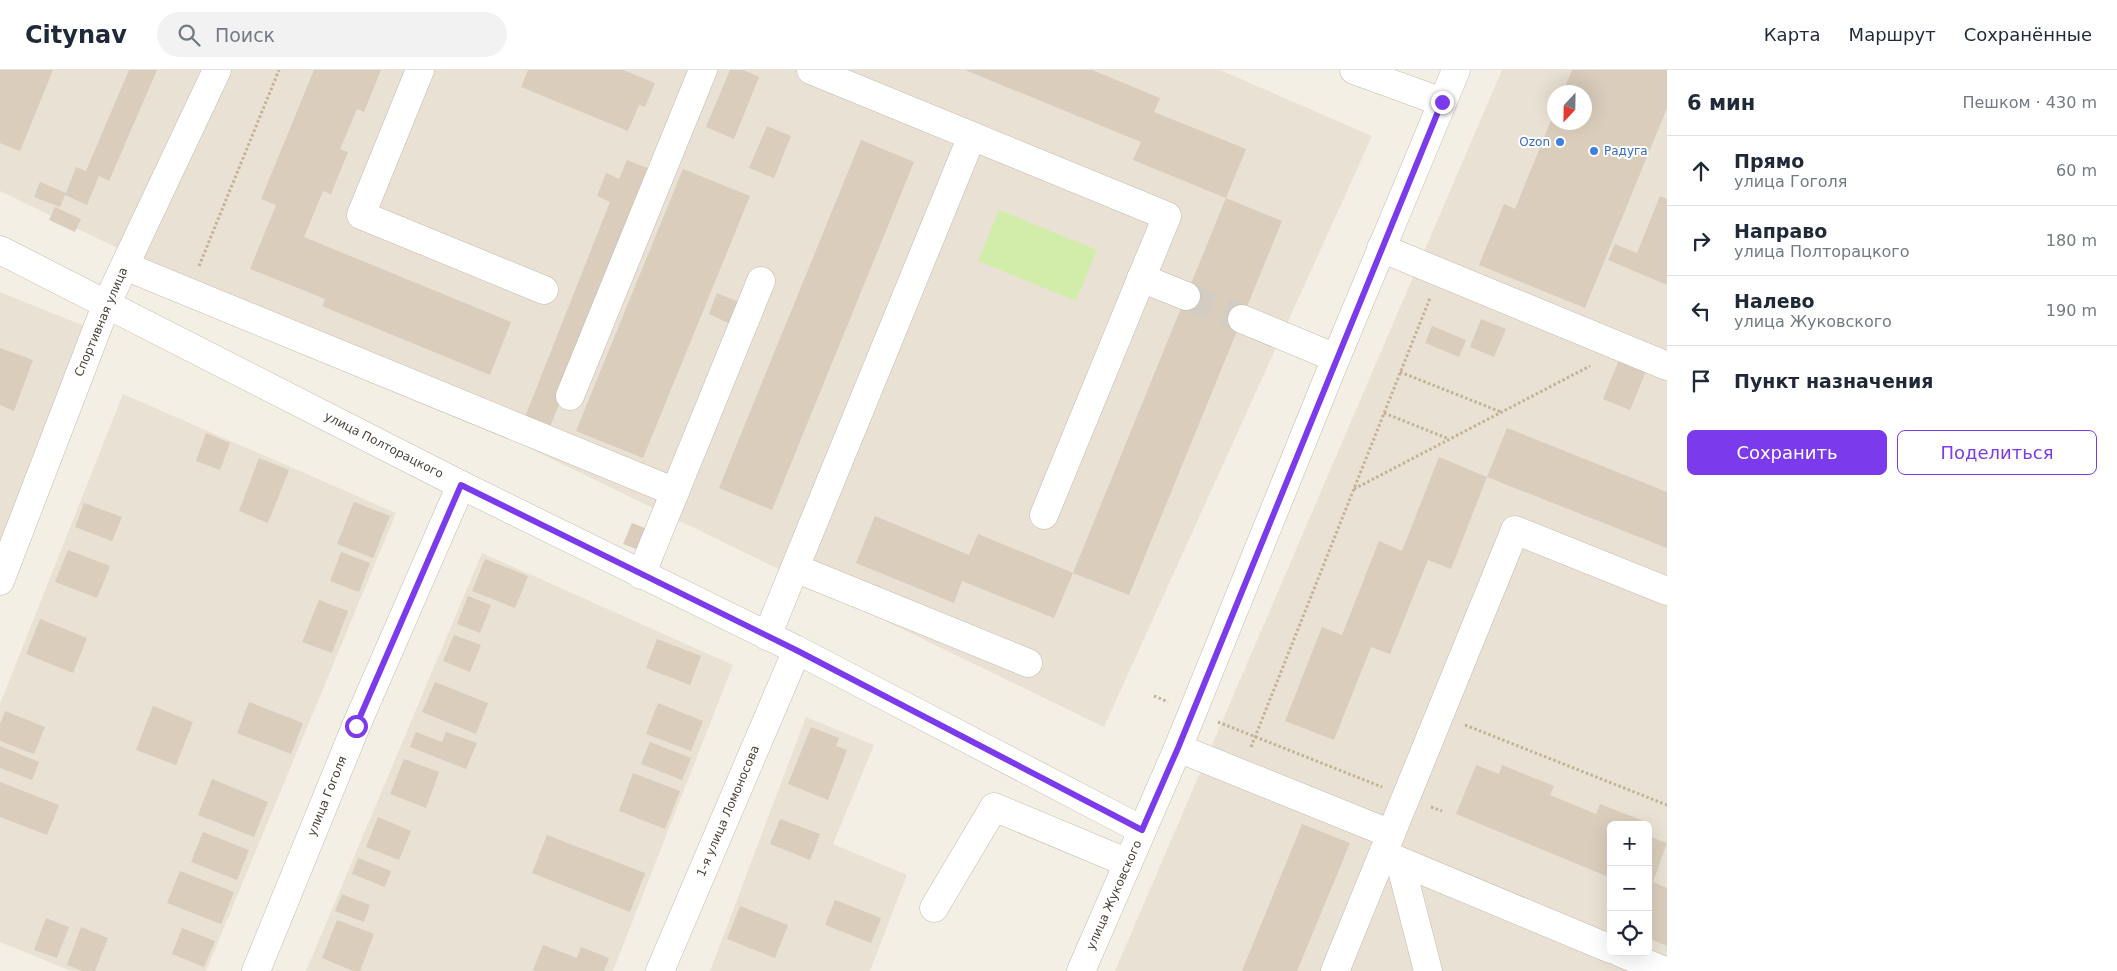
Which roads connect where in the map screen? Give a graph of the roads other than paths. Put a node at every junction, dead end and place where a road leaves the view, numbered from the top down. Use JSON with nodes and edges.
{"nodes":[{"id":1,"x":218,"y":70,"type":"edge"},
{"id":2,"x":420,"y":70,"type":"edge"},
{"id":3,"x":703,"y":70,"type":"edge"},
{"id":4,"x":811,"y":70,"type":"edge"},
{"id":5,"x":1354,"y":70,"type":"edge"},
{"id":6,"x":1456,"y":70,"type":"edge"},
{"id":7,"x":1442,"y":102,"type":"junction"},
{"id":8,"x":972,"y":136,"type":"junction"},
{"id":9,"x":1381,"y":248,"type":"junction"},
{"id":10,"x":0,"y":250,"type":"edge"},
{"id":11,"x":124,"y":266,"type":"junction"},
{"id":12,"x":1141,"y":278,"type":"junction"},
{"id":13,"x":761,"y":282,"type":"dead end"},
{"id":14,"x":544,"y":290,"type":"dead end"},
{"id":15,"x":1186,"y":296,"type":"tunnel mouth"},
{"id":16,"x":107,"y":303,"type":"junction"},
{"id":17,"x":1242,"y":319,"type":"tunnel mouth"},
{"id":18,"x":1336,"y":358,"type":"junction"},
{"id":19,"x":1667,"y":366,"type":"edge"},
{"id":20,"x":570,"y":396,"type":"dead end"},
{"id":21,"x":461,"y":485,"type":"junction"},
{"id":22,"x":675,"y":492,"type":"junction"},
{"id":23,"x":1044,"y":516,"type":"dead end"},
{"id":24,"x":795,"y":568,"type":"junction"},
{"id":25,"x":641,"y":575,"type":"junction"},
{"id":26,"x":0,"y":581,"type":"edge"},
{"id":27,"x":1667,"y":591,"type":"edge"},
{"id":28,"x":767,"y":636,"type":"junction"},
{"id":29,"x":796,"y":650,"type":"junction"},
{"id":30,"x":1028,"y":663,"type":"dead end"},
{"id":31,"x":1178,"y":748,"type":"junction"},
{"id":32,"x":1142,"y":830,"type":"junction"},
{"id":33,"x":1391,"y":850,"type":"junction"},
{"id":34,"x":1128,"y":863,"type":"junction"},
{"id":35,"x":934,"y":908,"type":"dead end"},
{"id":36,"x":1607,"y":947,"type":"edge"},
{"id":37,"x":1629,"y":956,"type":"edge"},
{"id":38,"x":256,"y":971,"type":"edge"},
{"id":39,"x":660,"y":971,"type":"edge"},
{"id":40,"x":1081,"y":971,"type":"edge"},
{"id":41,"x":1335,"y":971,"type":"edge"},
{"id":42,"x":1428,"y":971,"type":"edge"},
{"id":43,"x":1665,"y":971,"type":"edge"}],
"edges":[{"from":1,"to":11,"type":"street","name":"Спортивная улица"},
{"from":2,"to":14,"type":"street"},
{"from":3,"to":20,"type":"street"},
{"from":4,"to":8,"type":"street"},
{"from":5,"to":7,"type":"street"},
{"from":6,"to":7,"type":"street","name":"улица Жуковского"},
{"from":7,"to":9,"type":"street","name":"улица Жуковского"},
{"from":8,"to":12,"type":"street"},
{"from":8,"to":24,"type":"street"},
{"from":9,"to":18,"type":"street","name":"улица Жуковского"},
{"from":9,"to":19,"type":"street"},
{"from":10,"to":16,"type":"street","name":"улица Полторацкого"},
{"from":11,"to":16,"type":"street","name":"Спортивная улица"},
{"from":11,"to":22,"type":"street"},
{"from":12,"to":15,"type":"street"},
{"from":12,"to":23,"type":"street"},
{"from":13,"to":22,"type":"street"},
{"from":16,"to":21,"type":"street","name":"улица Полторацкого"},
{"from":16,"to":26,"type":"street","name":"Спортивная улица"},
{"from":17,"to":18,"type":"street"},
{"from":18,"to":31,"type":"street","name":"улица Жуковского"},
{"from":21,"to":25,"type":"street","name":"улица Полторацкого"},
{"from":21,"to":38,"type":"street","name":"улица Гоголя"},
{"from":22,"to":25,"type":"street"},
{"from":24,"to":28,"type":"street"},
{"from":24,"to":30,"type":"street"},
{"from":25,"to":28,"type":"street","name":"улица Полторацкого"},
{"from":27,"to":33,"type":"street"},
{"from":28,"to":29,"type":"street","name":"улица Полторацкого"},
{"from":29,"to":32,"type":"street","name":"улица Полторацкого"},
{"from":29,"to":39,"type":"street","name":"1-я улица Ломоносова"},
{"from":31,"to":32,"type":"street","name":"улица Жуковского"},
{"from":31,"to":33,"type":"street"},
{"from":32,"to":34,"type":"street","name":"улица Жуковского"},
{"from":33,"to":36,"type":"street"},
{"from":33,"to":41,"type":"street"},
{"from":33,"to":42,"type":"street"},
{"from":34,"to":35,"type":"street"},
{"from":34,"to":40,"type":"street","name":"улица Жуковского"},
{"from":37,"to":43,"type":"street"}]}
